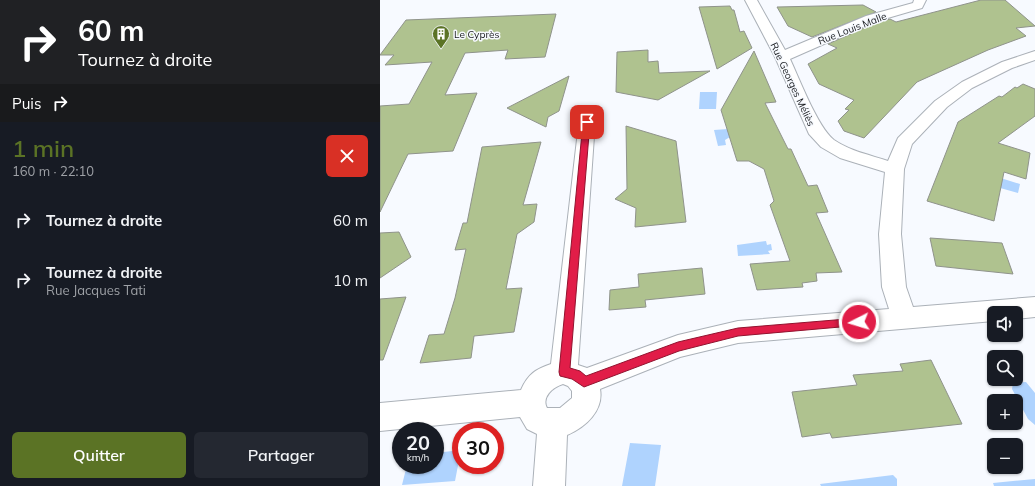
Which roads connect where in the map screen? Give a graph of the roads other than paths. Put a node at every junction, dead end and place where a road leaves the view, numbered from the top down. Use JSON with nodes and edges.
{"nodes":[{"id":1,"x":751,"y":0,"type":"edge"},
{"id":2,"x":920,"y":0,"type":"edge"},
{"id":3,"x":1035,"y":55,"type":"edge"},
{"id":4,"x":782,"y":57,"type":"junction"},
{"id":5,"x":587,"y":122,"type":"dead end"},
{"id":6,"x":895,"y":168,"type":"junction"},
{"id":7,"x":1035,"y":307,"type":"edge"},
{"id":8,"x":905,"y":318,"type":"junction"},
{"id":9,"x":574,"y":377,"type":"junction"},
{"id":10,"x":530,"y":404,"type":"junction"},
{"id":11,"x":380,"y":417,"type":"edge"},
{"id":12,"x":553,"y":424,"type":"junction"},
{"id":13,"x":549,"y":486,"type":"edge"}],
"edges":[{"from":1,"to":4,"type":"street","name":"Rue Georges Méliès"},
{"from":2,"to":4,"type":"street","name":"Rue Louis Malle"},
{"from":3,"to":6,"type":"street"},
{"from":4,"to":6,"type":"street","name":"Rue Georges Méliès"},
{"from":5,"to":9,"type":"street"},
{"from":6,"to":8,"type":"street"},
{"from":7,"to":8,"type":"street"},
{"from":8,"to":9,"type":"street"},
{"from":9,"to":10,"type":"street"},
{"from":9,"to":12,"type":"street"},
{"from":10,"to":11,"type":"street"},
{"from":10,"to":12,"type":"street"},
{"from":12,"to":13,"type":"street"}]}
